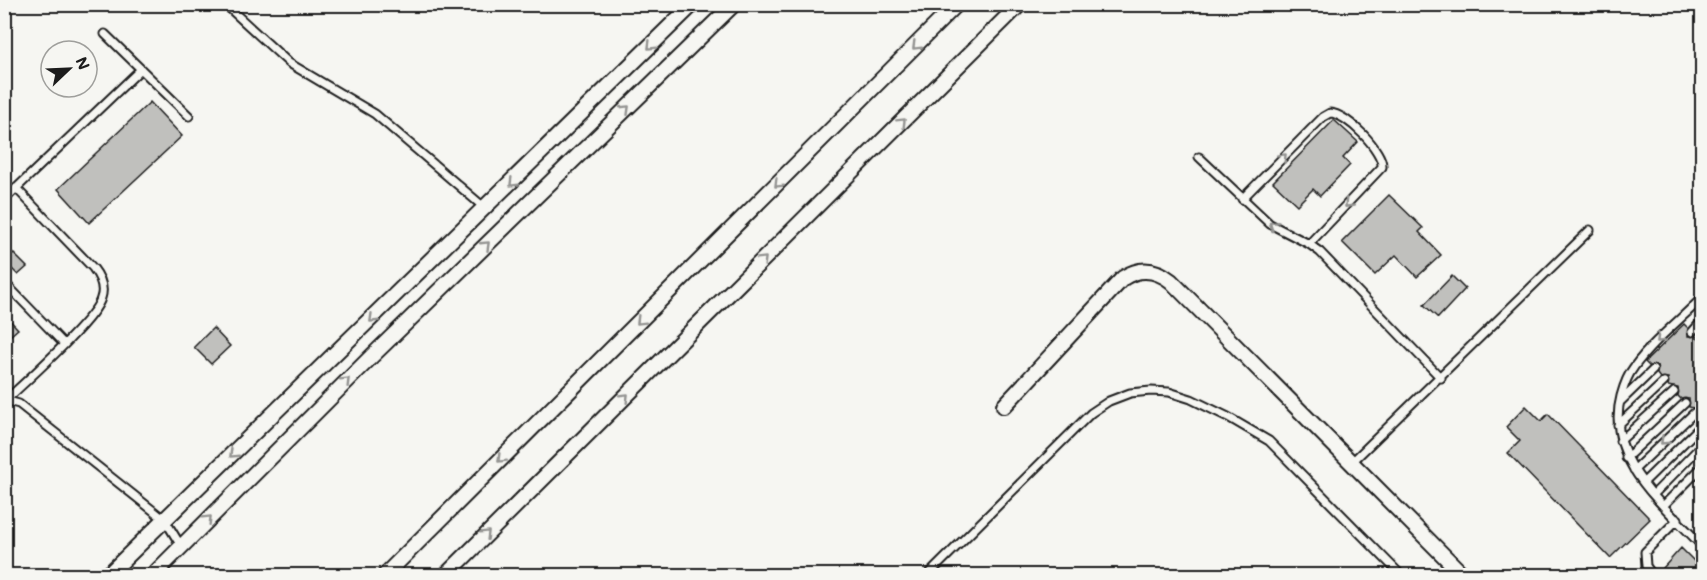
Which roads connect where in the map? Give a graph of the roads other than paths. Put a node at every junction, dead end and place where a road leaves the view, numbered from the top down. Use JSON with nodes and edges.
{"nodes":[{"id":1,"x":693,"y":4,"type":"edge"},
{"id":2,"x":957,"y":4,"type":"edge"},
{"id":3,"x":1020,"y":4,"type":"edge"},
{"id":4,"x":227,"y":6,"type":"edge"},
{"id":5,"x":729,"y":6,"type":"edge"},
{"id":6,"x":105,"y":34,"type":"dead end"},
{"id":7,"x":141,"y":69,"type":"junction"},
{"id":8,"x":189,"y":116,"type":"dead end"},
{"id":9,"x":1199,"y":157,"type":"dead end"},
{"id":10,"x":16,"y":188,"type":"junction"},
{"id":11,"x":1242,"y":199,"type":"junction"},
{"id":12,"x":4,"y":200,"type":"edge"},
{"id":13,"x":486,"y":209,"type":"junction"},
{"id":14,"x":1590,"y":230,"type":"dead end"},
{"id":15,"x":1309,"y":243,"type":"junction"},
{"id":16,"x":4,"y":282,"type":"edge"},
{"id":17,"x":1702,"y":298,"type":"edge"},
{"id":18,"x":1702,"y":321,"type":"edge"},
{"id":19,"x":1692,"y":332,"type":"dead end"},
{"id":20,"x":64,"y":344,"type":"junction"},
{"id":21,"x":1653,"y":370,"type":"dead end"},
{"id":22,"x":1441,"y":378,"type":"junction"},
{"id":23,"x":1664,"y":382,"type":"dead end"},
{"id":24,"x":1674,"y":392,"type":"dead end"},
{"id":25,"x":5,"y":400,"type":"edge"},
{"id":26,"x":1685,"y":403,"type":"dead end"},
{"id":27,"x":1619,"y":404,"type":"junction"},
{"id":28,"x":1004,"y":406,"type":"dead end"},
{"id":29,"x":1694,"y":412,"type":"dead end"},
{"id":30,"x":1618,"y":425,"type":"junction"},
{"id":31,"x":1702,"y":425,"type":"edge"},
{"id":32,"x":1620,"y":441,"type":"junction"},
{"id":33,"x":1702,"y":446,"type":"edge"},
{"id":34,"x":1626,"y":458,"type":"junction"},
{"id":35,"x":1352,"y":463,"type":"junction"},
{"id":36,"x":1702,"y":467,"type":"edge"},
{"id":37,"x":1634,"y":470,"type":"junction"},
{"id":38,"x":1644,"y":482,"type":"junction"},
{"id":39,"x":1654,"y":494,"type":"junction"},
{"id":40,"x":1664,"y":505,"type":"junction"},
{"id":41,"x":1678,"y":519,"type":"junction"},
{"id":42,"x":165,"y":520,"type":"junction"},
{"id":43,"x":181,"y":546,"type":"junction"},
{"id":44,"x":1702,"y":546,"type":"edge"},
{"id":45,"x":107,"y":576,"type":"edge"},
{"id":46,"x":152,"y":576,"type":"edge"},
{"id":47,"x":384,"y":576,"type":"edge"},
{"id":48,"x":445,"y":576,"type":"edge"},
{"id":49,"x":927,"y":576,"type":"edge"},
{"id":50,"x":1402,"y":576,"type":"edge"},
{"id":51,"x":1464,"y":576,"type":"edge"},
{"id":52,"x":1653,"y":576,"type":"edge"}],
"edges":[{"from":1,"to":13,"type":"street","one_way":true},
{"from":2,"to":47,"type":"street","one_way":true},
{"from":48,"to":3,"type":"street","one_way":true},
{"from":4,"to":13,"type":"lane"},
{"from":43,"to":5,"type":"street","one_way":true},
{"from":6,"to":7,"type":"lane"},
{"from":7,"to":8,"type":"lane"},
{"from":7,"to":10,"type":"lane"},
{"from":9,"to":11,"type":"lane"},
{"from":10,"to":12,"type":"lane"},
{"from":10,"to":20,"type":"lane"},
{"from":15,"to":11,"type":"lane","one_way":true},
{"from":11,"to":15,"type":"lane","one_way":true},
{"from":13,"to":42,"type":"street","one_way":true},
{"from":14,"to":22,"type":"lane"},
{"from":15,"to":22,"type":"lane"},
{"from":16,"to":20,"type":"lane"},
{"from":17,"to":27,"type":"lane","one_way":true},
{"from":18,"to":19,"type":"lane"},
{"from":20,"to":25,"type":"lane"},
{"from":21,"to":27,"type":"lane"},
{"from":22,"to":35,"type":"lane"},
{"from":23,"to":30,"type":"lane"},
{"from":24,"to":32,"type":"lane"},
{"from":25,"to":42,"type":"lane"},
{"from":26,"to":34,"type":"lane"},
{"from":27,"to":30,"type":"lane"},
{"from":28,"to":35,"type":"street"},
{"from":29,"to":37,"type":"lane","one_way":true},
{"from":30,"to":32,"type":"lane"},
{"from":31,"to":38,"type":"lane"},
{"from":32,"to":34,"type":"lane"},
{"from":33,"to":39,"type":"lane"},
{"from":34,"to":37,"type":"lane"},
{"from":35,"to":51,"type":"street"},
{"from":36,"to":40,"type":"lane"},
{"from":37,"to":38,"type":"lane"},
{"from":38,"to":39,"type":"lane"},
{"from":39,"to":40,"type":"lane"},
{"from":40,"to":41,"type":"lane"},
{"from":41,"to":44,"type":"lane"},
{"from":41,"to":52,"type":"lane"},
{"from":42,"to":43,"type":"lane"},
{"from":42,"to":45,"type":"street"},
{"from":43,"to":46,"type":"street"},
{"from":49,"to":50,"type":"lane"}]}
